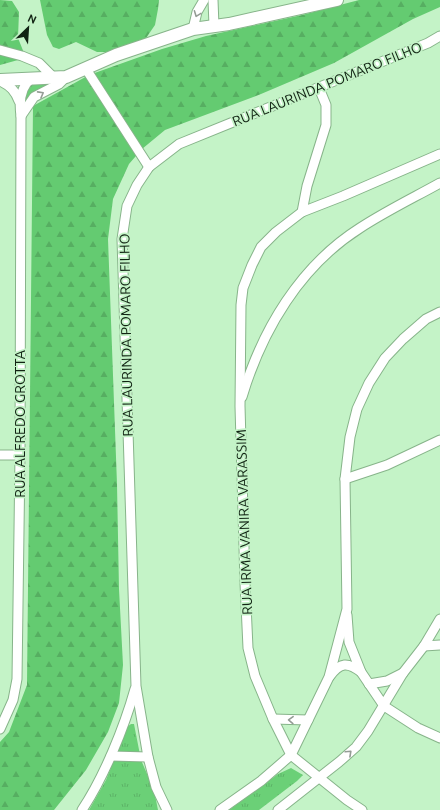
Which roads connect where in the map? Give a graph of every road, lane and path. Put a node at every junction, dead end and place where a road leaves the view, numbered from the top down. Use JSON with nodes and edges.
{"nodes":[{"id":1,"x":204,"y":0,"type":"edge"},
{"id":2,"x":213,"y":0,"type":"edge"},
{"id":3,"x":336,"y":0,"type":"edge"},
{"id":4,"x":214,"y":26,"type":"junction"},
{"id":5,"x":192,"y":28,"type":"junction"},
{"id":6,"x":440,"y":36,"type":"edge"},
{"id":7,"x":0,"y":50,"type":"edge"},
{"id":8,"x":86,"y":69,"type":"junction"},
{"id":9,"x":53,"y":77,"type":"junction"},
{"id":10,"x":66,"y":77,"type":"junction"},
{"id":11,"x":32,"y":78,"type":"junction"},
{"id":12,"x":0,"y":81,"type":"edge"},
{"id":13,"x":319,"y":88,"type":"junction"},
{"id":14,"x":19,"y":101,"type":"junction"},
{"id":15,"x":21,"y":116,"type":"junction"},
{"id":16,"x":440,"y":154,"type":"edge"},
{"id":17,"x":149,"y":167,"type":"junction"},
{"id":18,"x":440,"y":183,"type":"edge"},
{"id":19,"x":302,"y":212,"type":"junction"},
{"id":20,"x":440,"y":312,"type":"edge"},
{"id":21,"x":240,"y":406,"type":"junction"},
{"id":22,"x":440,"y":440,"type":"edge"},
{"id":23,"x":0,"y":455,"type":"edge"},
{"id":24,"x":20,"y":455,"type":"junction"},
{"id":25,"x":344,"y":479,"type":"junction"},
{"id":26,"x":347,"y":609,"type":"junction"},
{"id":27,"x":440,"y":621,"type":"edge"},
{"id":28,"x":350,"y":642,"type":"junction"},
{"id":29,"x":337,"y":643,"type":"junction"},
{"id":30,"x":440,"y":645,"type":"edge"},
{"id":31,"x":424,"y":646,"type":"junction"},
{"id":32,"x":361,"y":672,"type":"junction"},
{"id":33,"x":403,"y":673,"type":"junction"},
{"id":34,"x":330,"y":677,"type":"junction"},
{"id":35,"x":369,"y":684,"type":"junction"},
{"id":36,"x":136,"y":686,"type":"junction"},
{"id":37,"x":384,"y":706,"type":"junction"},
{"id":38,"x":273,"y":719,"type":"junction"},
{"id":39,"x":308,"y":720,"type":"junction"},
{"id":40,"x":0,"y":729,"type":"edge"},
{"id":41,"x":440,"y":738,"type":"edge"},
{"id":42,"x":291,"y":755,"type":"junction"},
{"id":43,"x":111,"y":756,"type":"junction"},
{"id":44,"x":148,"y":757,"type":"junction"},
{"id":45,"x":319,"y":779,"type":"junction"},
{"id":46,"x":82,"y":810,"type":"edge"},
{"id":47,"x":167,"y":810,"type":"edge"},
{"id":48,"x":220,"y":810,"type":"edge"},
{"id":49,"x":278,"y":810,"type":"edge"},
{"id":50,"x":362,"y":810,"type":"edge"}],
"edges":[{"from":1,"to":5,"type":"street","one_way":true},
{"from":2,"to":4,"type":"street"},
{"from":3,"to":4,"type":"street"},
{"from":4,"to":5,"type":"street"},
{"from":5,"to":8,"type":"street"},
{"from":6,"to":13,"type":"street","name":"RUA LAURINDA POMARO FILHO"},
{"from":7,"to":9,"type":"street"},
{"from":8,"to":10,"type":"street"},
{"from":8,"to":17,"type":"street"},
{"from":9,"to":10,"type":"street"},
{"from":9,"to":11,"type":"street"},
{"from":15,"to":10,"type":"street","one_way":true},
{"from":11,"to":12,"type":"street"},
{"from":11,"to":14,"type":"street"},
{"from":12,"to":14,"type":"street"},
{"from":13,"to":17,"type":"street","name":"RUA LAURINDA POMARO FILHO"},
{"from":13,"to":19,"type":"street"},
{"from":14,"to":15,"type":"street","name":"RUA ALFREDO GROTTA"},
{"from":15,"to":24,"type":"street","name":"RUA ALFREDO GROTTA"},
{"from":16,"to":19,"type":"street","name":"RUA IRMA VANIRA VARASSIM"},
{"from":17,"to":36,"type":"street","name":"RUA LAURINDA POMARO FILHO"},
{"from":18,"to":21,"type":"street"},
{"from":19,"to":21,"type":"street","name":"RUA IRMA VANIRA VARASSIM"},
{"from":20,"to":25,"type":"street"},
{"from":21,"to":38,"type":"street","name":"RUA IRMA VANIRA VARASSIM"},
{"from":22,"to":25,"type":"street"},
{"from":23,"to":24,"type":"street"},
{"from":24,"to":40,"type":"street","name":"RUA ALFREDO GROTTA"},
{"from":25,"to":26,"type":"street"},
{"from":26,"to":28,"type":"street"},
{"from":26,"to":29,"type":"street"},
{"from":27,"to":31,"type":"street"},
{"from":28,"to":29,"type":"street"},
{"from":28,"to":32,"type":"street"},
{"from":29,"to":34,"type":"street"},
{"from":30,"to":31,"type":"street"},
{"from":31,"to":33,"type":"street"},
{"from":32,"to":34,"type":"street"},
{"from":32,"to":35,"type":"street"},
{"from":33,"to":35,"type":"street"},
{"from":33,"to":37,"type":"street"},
{"from":34,"to":39,"type":"street"},
{"from":35,"to":37,"type":"street"},
{"from":36,"to":43,"type":"street","name":"RUA LAURINDA POMARO FILHO"},
{"from":36,"to":44,"type":"street","name":"RUA LAURINDA POMARO FILHO"},
{"from":37,"to":41,"type":"street"},
{"from":45,"to":37,"type":"street","one_way":true},
{"from":39,"to":38,"type":"street","one_way":true},
{"from":38,"to":42,"type":"street","name":"RUA IRMA VANIRA VARASSIM"},
{"from":39,"to":42,"type":"street"},
{"from":42,"to":45,"type":"street","name":"RUA IRMA VANIRA VARASSIM"},
{"from":42,"to":48,"type":"street"},
{"from":43,"to":44,"type":"street"},
{"from":43,"to":46,"type":"street","name":"RUA LAURINDA POMARO FILHO"},
{"from":44,"to":47,"type":"street","name":"RUA LAURINDA POMARO FILHO"},
{"from":45,"to":49,"type":"street"},
{"from":45,"to":50,"type":"street","name":"RUA IRMA VANIRA VARASSIM"}]}
